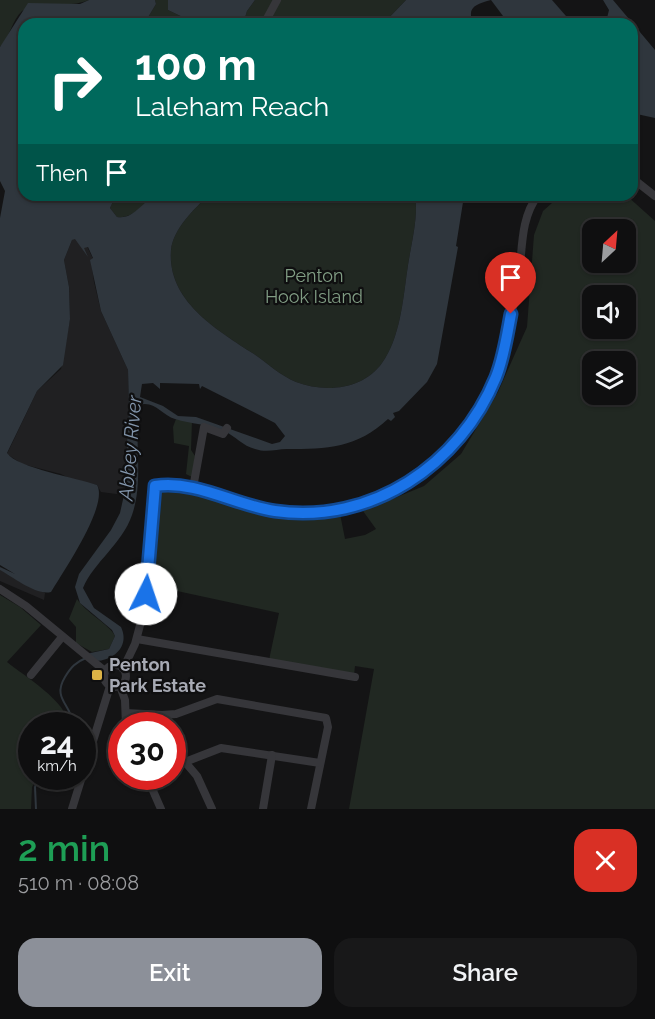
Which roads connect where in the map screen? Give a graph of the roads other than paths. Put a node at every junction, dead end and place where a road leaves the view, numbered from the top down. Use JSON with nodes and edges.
{"nodes":[{"id":1,"x":277,"y":0,"type":"edge"},
{"id":2,"x":267,"y":18,"type":"edge"},
{"id":3,"x":638,"y":183,"type":"edge"},
{"id":4,"x":655,"y":196,"type":"edge"},
{"id":5,"x":535,"y":201,"type":"edge"},
{"id":6,"x":226,"y":430,"type":"dead end"},
{"id":7,"x":193,"y":488,"type":"junction"},
{"id":8,"x":0,"y":589,"type":"edge"},
{"id":9,"x":62,"y":637,"type":"junction"},
{"id":10,"x":136,"y":639,"type":"junction"},
{"id":11,"x":123,"y":669,"type":"junction"},
{"id":12,"x":105,"y":671,"type":"junction"},
{"id":13,"x":31,"y":675,"type":"dead end"},
{"id":14,"x":355,"y":677,"type":"dead end"},
{"id":15,"x":110,"y":686,"type":"junction"},
{"id":16,"x":120,"y":686,"type":"junction"},
{"id":17,"x":126,"y":712,"type":"edge"},
{"id":18,"x":181,"y":712,"type":"edge"},
{"id":19,"x":272,"y":755,"type":"junction"},
{"id":20,"x":186,"y":762,"type":"edge"},
{"id":21,"x":186,"y":763,"type":"edge"},
{"id":22,"x":320,"y":763,"type":"junction"},
{"id":23,"x":153,"y":790,"type":"edge"},
{"id":24,"x":72,"y":809,"type":"edge"},
{"id":25,"x":161,"y":809,"type":"edge"},
{"id":26,"x":212,"y":809,"type":"edge"},
{"id":27,"x":263,"y":809,"type":"edge"},
{"id":28,"x":311,"y":809,"type":"edge"}],
"edges":[{"from":1,"to":2,"type":"street"},
{"from":3,"to":4,"type":"street"},
{"from":5,"to":7,"type":"street"},
{"from":6,"to":7,"type":"street"},
{"from":7,"to":10,"type":"street"},
{"from":8,"to":9,"type":"street"},
{"from":9,"to":12,"type":"street"},
{"from":9,"to":13,"type":"street"},
{"from":10,"to":11,"type":"street"},
{"from":10,"to":14,"type":"street"},
{"from":11,"to":12,"type":"street"},
{"from":11,"to":16,"type":"street"},
{"from":12,"to":15,"type":"street"},
{"from":15,"to":16,"type":"street"},
{"from":15,"to":24,"type":"street"},
{"from":16,"to":17,"type":"street"},
{"from":18,"to":22,"type":"street"},
{"from":19,"to":20,"type":"street"},
{"from":19,"to":22,"type":"street"},
{"from":19,"to":27,"type":"street"},
{"from":21,"to":26,"type":"street"},
{"from":22,"to":28,"type":"street"},
{"from":23,"to":25,"type":"street"}]}
